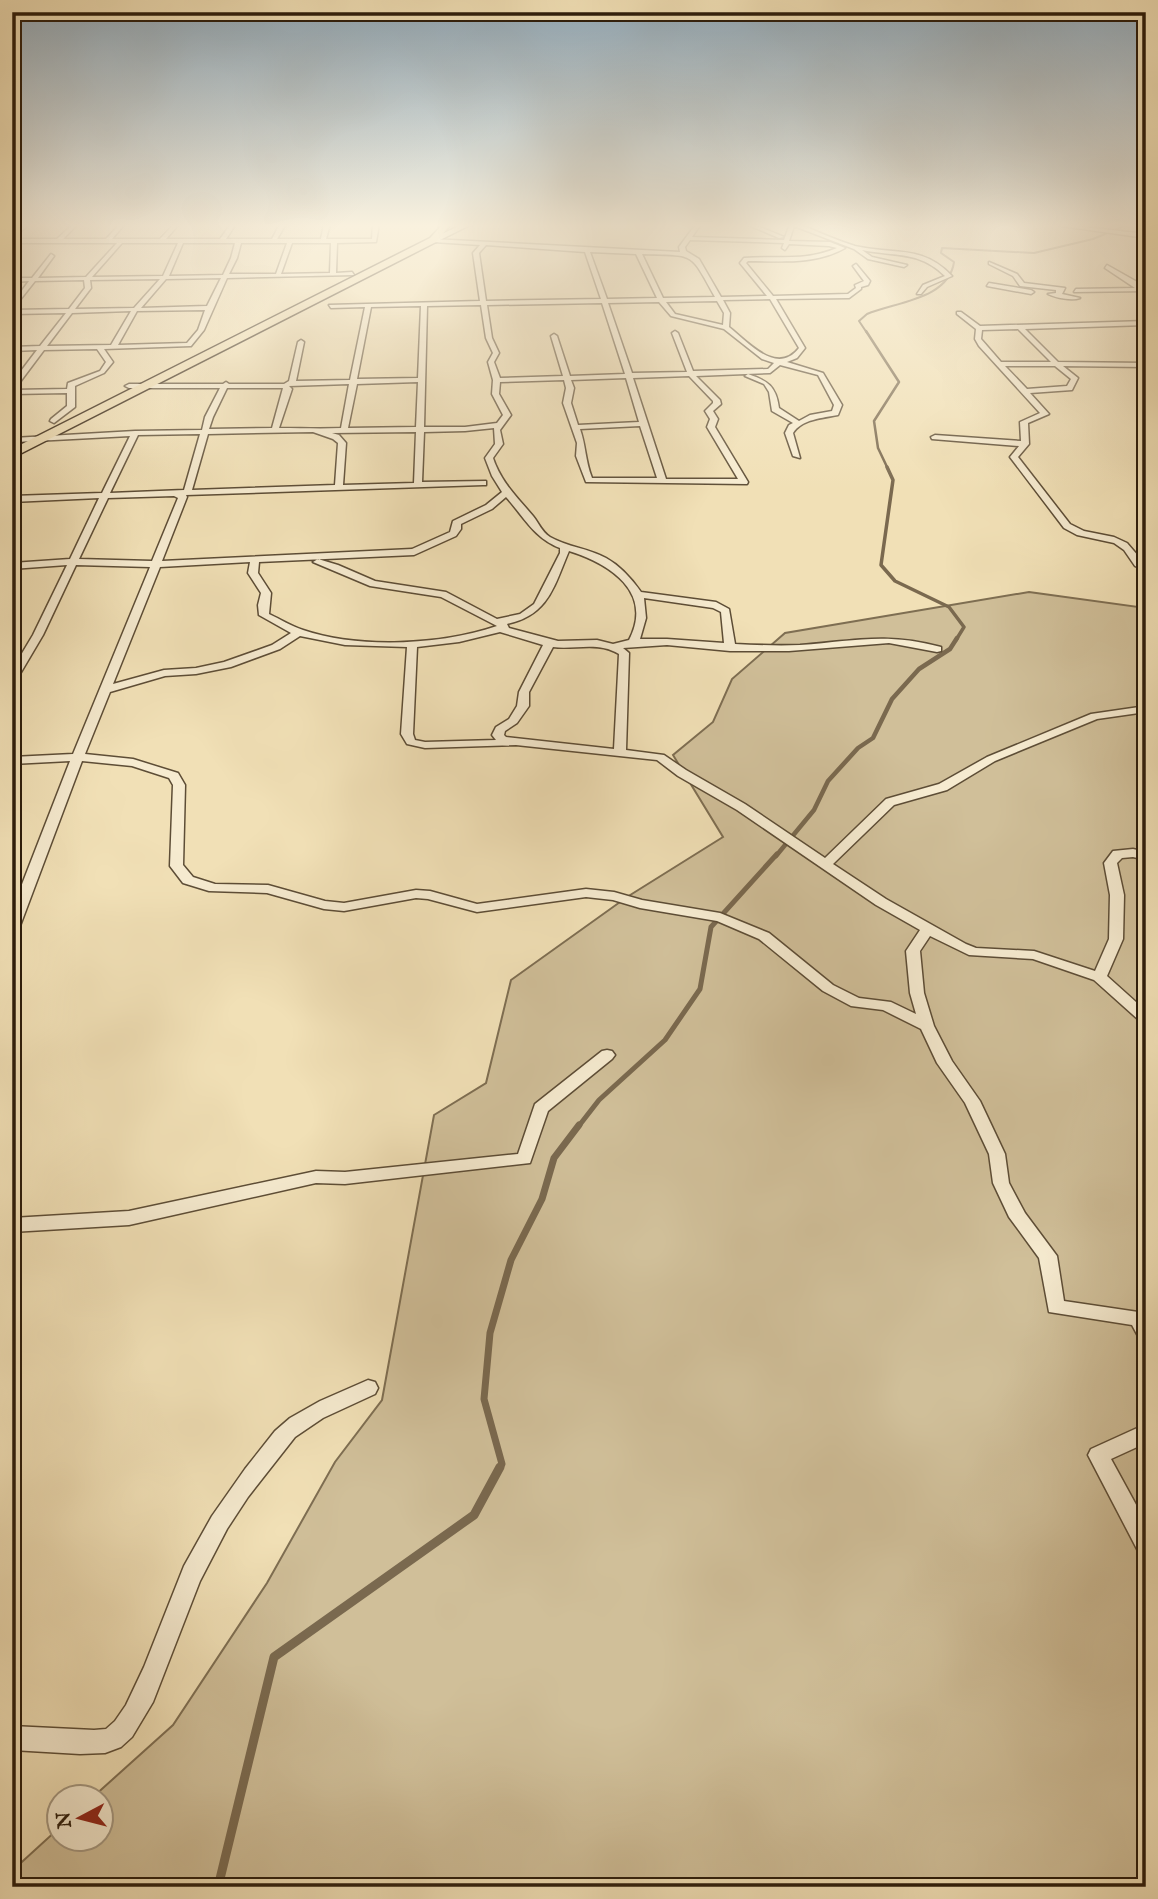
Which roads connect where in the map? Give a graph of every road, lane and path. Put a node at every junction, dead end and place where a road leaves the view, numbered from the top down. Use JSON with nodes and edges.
{"nodes":[{"id":1,"x":68,"y":313,"type":"edge"},
{"id":2,"x":133,"y":313,"type":"edge"},
{"id":3,"x":208,"y":313,"type":"edge"},
{"id":4,"x":275,"y":313,"type":"edge"},
{"id":5,"x":290,"y":313,"type":"edge"},
{"id":6,"x":367,"y":313,"type":"edge"},
{"id":7,"x":424,"y":313,"type":"edge"},
{"id":8,"x":485,"y":313,"type":"edge"},
{"id":9,"x":608,"y":313,"type":"edge"},
{"id":10,"x":671,"y":313,"type":"edge"},
{"id":11,"x":727,"y":313,"type":"edge"},
{"id":12,"x":781,"y":313,"type":"edge"},
{"id":13,"x":959,"y":313,"type":"dead end"},
{"id":14,"x":1146,"y":323,"type":"edge"},
{"id":15,"x":1132,"y":324,"type":"junction"},
{"id":16,"x":1020,"y":327,"type":"junction"},
{"id":17,"x":726,"y":328,"type":"junction"},
{"id":18,"x":979,"y":328,"type":"junction"},
{"id":19,"x":1146,"y":331,"type":"edge"},
{"id":20,"x":675,"y":334,"type":"dead end"},
{"id":21,"x":554,"y":336,"type":"dead end"},
{"id":22,"x":301,"y":342,"type":"dead end"},
{"id":23,"x":97,"y":346,"type":"junction"},
{"id":24,"x":114,"y":346,"type":"junction"},
{"id":25,"x":42,"y":348,"type":"junction"},
{"id":26,"x":12,"y":349,"type":"edge"},
{"id":27,"x":778,"y":363,"type":"junction"},
{"id":28,"x":998,"y":364,"type":"junction"},
{"id":29,"x":1146,"y":365,"type":"edge"},
{"id":30,"x":1058,"y":366,"type":"junction"},
{"id":31,"x":765,"y":372,"type":"junction"},
{"id":32,"x":738,"y":373,"type":"junction"},
{"id":33,"x":691,"y":374,"type":"junction"},
{"id":34,"x":628,"y":376,"type":"junction"},
{"id":35,"x":566,"y":378,"type":"junction"},
{"id":36,"x":759,"y":379,"type":"junction"},
{"id":37,"x":421,"y":380,"type":"junction"},
{"id":38,"x":497,"y":380,"type":"junction"},
{"id":39,"x":354,"y":382,"type":"junction"},
{"id":40,"x":226,"y":384,"type":"junction"},
{"id":41,"x":288,"y":384,"type":"junction"},
{"id":42,"x":129,"y":386,"type":"junction"},
{"id":43,"x":151,"y":386,"type":"junction"},
{"id":44,"x":12,"y":390,"type":"edge"},
{"id":45,"x":71,"y":391,"type":"junction"},
{"id":46,"x":1025,"y":391,"type":"junction"},
{"id":47,"x":54,"y":421,"type":"junction"},
{"id":48,"x":798,"y":423,"type":"junction"},
{"id":49,"x":643,"y":424,"type":"junction"},
{"id":50,"x":499,"y":425,"type":"junction"},
{"id":51,"x":575,"y":427,"type":"junction"},
{"id":52,"x":418,"y":429,"type":"junction"},
{"id":53,"x":275,"y":430,"type":"junction"},
{"id":54,"x":323,"y":431,"type":"junction"},
{"id":55,"x":344,"y":431,"type":"junction"},
{"id":56,"x":135,"y":433,"type":"junction"},
{"id":57,"x":205,"y":433,"type":"junction"},
{"id":58,"x":935,"y":437,"type":"dead end"},
{"id":59,"x":42,"y":438,"type":"junction"},
{"id":60,"x":14,"y":441,"type":"edge"},
{"id":61,"x":1025,"y":444,"type":"junction"},
{"id":62,"x":12,"y":454,"type":"edge"},
{"id":63,"x":797,"y":456,"type":"dead end"},
{"id":64,"x":662,"y":480,"type":"junction"},
{"id":65,"x":483,"y":483,"type":"dead end"},
{"id":66,"x":418,"y":485,"type":"junction"},
{"id":67,"x":340,"y":488,"type":"junction"},
{"id":68,"x":188,"y":491,"type":"dead end"},
{"id":69,"x":176,"y":493,"type":"junction"},
{"id":70,"x":506,"y":493,"type":"junction"},
{"id":71,"x":12,"y":499,"type":"edge"},
{"id":72,"x":564,"y":547,"type":"junction"},
{"id":73,"x":304,"y":559,"type":"junction"},
{"id":74,"x":255,"y":560,"type":"junction"},
{"id":75,"x":71,"y":562,"type":"junction"},
{"id":76,"x":155,"y":564,"type":"junction"},
{"id":77,"x":12,"y":566,"type":"edge"},
{"id":78,"x":1146,"y":568,"type":"edge"},
{"id":79,"x":638,"y":594,"type":"junction"},
{"id":80,"x":498,"y":625,"type":"junction"},
{"id":81,"x":299,"y":632,"type":"junction"},
{"id":82,"x":634,"y":641,"type":"junction"},
{"id":83,"x":412,"y":644,"type":"junction"},
{"id":84,"x":549,"y":644,"type":"junction"},
{"id":85,"x":616,"y":646,"type":"junction"},
{"id":86,"x":730,"y":648,"type":"junction"},
{"id":87,"x":937,"y":649,"type":"dead end"},
{"id":88,"x":12,"y":678,"type":"edge"},
{"id":89,"x":107,"y":689,"type":"junction"},
{"id":90,"x":1146,"y":709,"type":"edge"},
{"id":91,"x":517,"y":743,"type":"junction"},
{"id":92,"x":620,"y":754,"type":"junction"},
{"id":93,"x":79,"y":757,"type":"junction"},
{"id":94,"x":12,"y":761,"type":"edge"},
{"id":95,"x":1146,"y":856,"type":"edge"},
{"id":96,"x":826,"y":864,"type":"junction"},
{"id":97,"x":13,"y":926,"type":"edge"},
{"id":98,"x":928,"y":929,"type":"junction"},
{"id":99,"x":1099,"y":977,"type":"junction"},
{"id":100,"x":1146,"y":1019,"type":"edge"},
{"id":101,"x":927,"y":1026,"type":"junction"},
{"id":102,"x":607,"y":1055,"type":"dead end"},
{"id":103,"x":12,"y":1225,"type":"edge"},
{"id":104,"x":1146,"y":1334,"type":"edge"},
{"id":105,"x":368,"y":1388,"type":"dead end"},
{"id":106,"x":1146,"y":1433,"type":"edge"},
{"id":107,"x":1146,"y":1544,"type":"edge"},
{"id":108,"x":12,"y":1738,"type":"edge"}],
"edges":[{"from":1,"to":25,"type":"street"},
{"from":2,"to":24,"type":"street"},
{"from":3,"to":24,"type":"street"},
{"from":4,"to":42,"type":"main road"},
{"from":5,"to":43,"type":"main road"},
{"from":6,"to":39,"type":"street"},
{"from":7,"to":37,"type":"street"},
{"from":8,"to":38,"type":"street"},
{"from":9,"to":34,"type":"street"},
{"from":10,"to":17,"type":"street"},
{"from":11,"to":17,"type":"street"},
{"from":12,"to":27,"type":"street"},
{"from":13,"to":18,"type":"street"},
{"from":14,"to":15,"type":"street"},
{"from":15,"to":16,"type":"street"},
{"from":15,"to":19,"type":"street"},
{"from":16,"to":18,"type":"street"},
{"from":16,"to":30,"type":"street"},
{"from":17,"to":27,"type":"street"},
{"from":18,"to":28,"type":"street"},
{"from":20,"to":33,"type":"street"},
{"from":21,"to":35,"type":"street"},
{"from":22,"to":41,"type":"street"},
{"from":23,"to":24,"type":"street"},
{"from":23,"to":25,"type":"street"},
{"from":23,"to":45,"type":"street"},
{"from":25,"to":26,"type":"street"},
{"from":25,"to":44,"type":"street"},
{"from":27,"to":31,"type":"street"},
{"from":27,"to":48,"type":"street"},
{"from":28,"to":30,"type":"street"},
{"from":28,"to":46,"type":"street"},
{"from":29,"to":30,"type":"street"},
{"from":30,"to":46,"type":"street"},
{"from":31,"to":32,"type":"street"},
{"from":31,"to":36,"type":"street"},
{"from":32,"to":33,"type":"street"},
{"from":32,"to":36,"type":"street"},
{"from":33,"to":34,"type":"street"},
{"from":33,"to":64,"type":"street"},
{"from":34,"to":35,"type":"street"},
{"from":34,"to":49,"type":"street"},
{"from":35,"to":38,"type":"street"},
{"from":35,"to":51,"type":"street"},
{"from":36,"to":48,"type":"street"},
{"from":37,"to":39,"type":"street"},
{"from":37,"to":52,"type":"street"},
{"from":38,"to":50,"type":"street"},
{"from":39,"to":41,"type":"street"},
{"from":39,"to":55,"type":"street"},
{"from":40,"to":41,"type":"street"},
{"from":40,"to":43,"type":"street"},
{"from":40,"to":57,"type":"street"},
{"from":41,"to":53,"type":"street"},
{"from":42,"to":43,"type":"street"},
{"from":42,"to":47,"type":"main road"},
{"from":43,"to":59,"type":"main road"},
{"from":44,"to":45,"type":"street"},
{"from":45,"to":47,"type":"street"},
{"from":46,"to":61,"type":"street"},
{"from":47,"to":60,"type":"main road"},
{"from":48,"to":63,"type":"street"},
{"from":49,"to":51,"type":"street"},
{"from":49,"to":64,"type":"street"},
{"from":50,"to":52,"type":"street"},
{"from":50,"to":70,"type":"street"},
{"from":51,"to":64,"type":"street"},
{"from":52,"to":55,"type":"street"},
{"from":52,"to":66,"type":"street"},
{"from":53,"to":54,"type":"street"},
{"from":53,"to":57,"type":"street"},
{"from":54,"to":55,"type":"street"},
{"from":54,"to":67,"type":"street"},
{"from":56,"to":57,"type":"street"},
{"from":56,"to":59,"type":"street"},
{"from":56,"to":75,"type":"street"},
{"from":57,"to":68,"type":"street"},
{"from":58,"to":61,"type":"street"},
{"from":59,"to":60,"type":"street"},
{"from":59,"to":62,"type":"main road"},
{"from":61,"to":78,"type":"street"},
{"from":65,"to":66,"type":"street"},
{"from":66,"to":67,"type":"street"},
{"from":67,"to":69,"type":"street"},
{"from":69,"to":71,"type":"street"},
{"from":69,"to":76,"type":"street"},
{"from":70,"to":72,"type":"street"},
{"from":70,"to":73,"type":"street"},
{"from":72,"to":79,"type":"street"},
{"from":72,"to":80,"type":"street"},
{"from":73,"to":74,"type":"street"},
{"from":73,"to":80,"type":"street"},
{"from":74,"to":76,"type":"street"},
{"from":74,"to":81,"type":"street"},
{"from":75,"to":76,"type":"street"},
{"from":75,"to":77,"type":"street"},
{"from":75,"to":88,"type":"street"},
{"from":76,"to":89,"type":"street"},
{"from":79,"to":82,"type":"street"},
{"from":79,"to":86,"type":"street"},
{"from":80,"to":83,"type":"street"},
{"from":80,"to":84,"type":"street"},
{"from":81,"to":83,"type":"street"},
{"from":81,"to":89,"type":"street"},
{"from":82,"to":85,"type":"street"},
{"from":82,"to":86,"type":"street"},
{"from":83,"to":91,"type":"street"},
{"from":84,"to":85,"type":"street"},
{"from":84,"to":91,"type":"street"},
{"from":85,"to":92,"type":"street"},
{"from":86,"to":87,"type":"street"},
{"from":89,"to":93,"type":"street"},
{"from":90,"to":96,"type":"street"},
{"from":91,"to":92,"type":"street"},
{"from":92,"to":96,"type":"street"},
{"from":93,"to":94,"type":"street"},
{"from":93,"to":97,"type":"street"},
{"from":93,"to":101,"type":"street"},
{"from":95,"to":99,"type":"street"},
{"from":96,"to":98,"type":"street"},
{"from":98,"to":99,"type":"street"},
{"from":98,"to":101,"type":"street"},
{"from":99,"to":100,"type":"street"},
{"from":101,"to":104,"type":"street"},
{"from":102,"to":103,"type":"street"},
{"from":105,"to":108,"type":"street"},
{"from":106,"to":107,"type":"street"}]}
